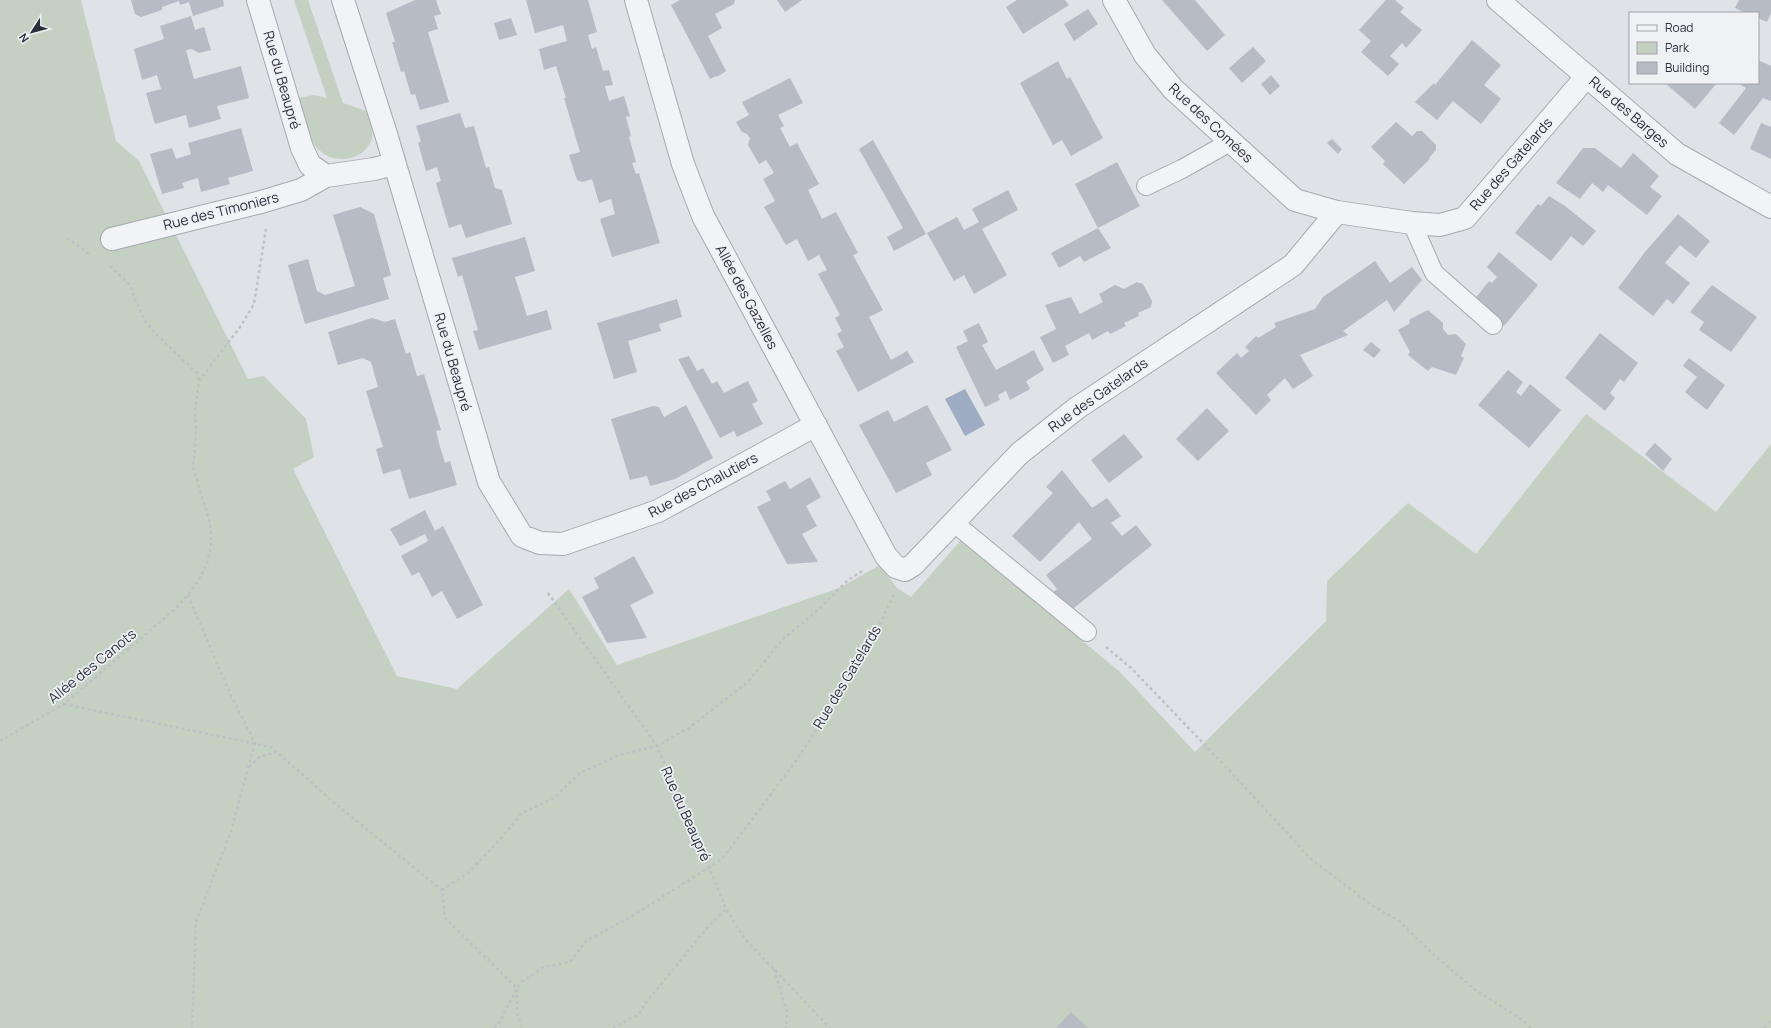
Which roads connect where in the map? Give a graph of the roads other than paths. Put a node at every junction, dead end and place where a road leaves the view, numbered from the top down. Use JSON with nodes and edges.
{"nodes":[{"id":1,"x":258,"y":0,"type":"edge"},
{"id":2,"x":344,"y":0,"type":"edge"},
{"id":3,"x":636,"y":0,"type":"edge"},
{"id":4,"x":1114,"y":0,"type":"edge"},
{"id":5,"x":1498,"y":0,"type":"edge"},
{"id":6,"x":1587,"y":76,"type":"junction"},
{"id":7,"x":1230,"y":142,"type":"junction"},
{"id":8,"x":394,"y":164,"type":"junction"},
{"id":9,"x":326,"y":176,"type":"junction"},
{"id":10,"x":1146,"y":186,"type":"dead end"},
{"id":11,"x":1771,"y":207,"type":"edge"},
{"id":12,"x":1337,"y":212,"type":"junction"},
{"id":13,"x":1412,"y":224,"type":"junction"},
{"id":14,"x":112,"y":239,"type":"dead end"},
{"id":15,"x":1493,"y":325,"type":"dead end"},
{"id":16,"x":816,"y":425,"type":"junction"},
{"id":17,"x":953,"y":522,"type":"junction"},
{"id":18,"x":540,"y":543,"type":"joint"},
{"id":19,"x":905,"y":570,"type":"joint"},
{"id":20,"x":1087,"y":632,"type":"road end"}],
"edges":[{"from":1,"to":9,"type":"street","name":"Rue du Beaupré"},
{"from":2,"to":8,"type":"street","name":"Rue du Beaupré"},
{"from":3,"to":16,"type":"street","name":"Allée des Gazelles"},
{"from":4,"to":7,"type":"street","name":"Rue des Comées"},
{"from":5,"to":6,"type":"street","name":"Rue des Barges"},
{"from":6,"to":11,"type":"street","name":"Rue des Barges"},
{"from":6,"to":13,"type":"street","name":"Rue des Gatelards"},
{"from":7,"to":10,"type":"lane"},
{"from":7,"to":12,"type":"street","name":"Rue des Comées"},
{"from":8,"to":9,"type":"street"},
{"from":8,"to":18,"type":"street","name":"Rue du Beaupré"},
{"from":9,"to":14,"type":"street","name":"Rue des Timoniers"},
{"from":12,"to":13,"type":"street","name":"Rue des Gatelards"},
{"from":12,"to":17,"type":"street","name":"Rue des Gatelards"},
{"from":13,"to":15,"type":"lane"},
{"from":16,"to":18,"type":"street","name":"Rue des Chalutiers"},
{"from":16,"to":19,"type":"street","name":"Allée des Gazelles"},
{"from":17,"to":19,"type":"street","name":"Rue des Gatelards"},
{"from":17,"to":20,"type":"lane"}]}
